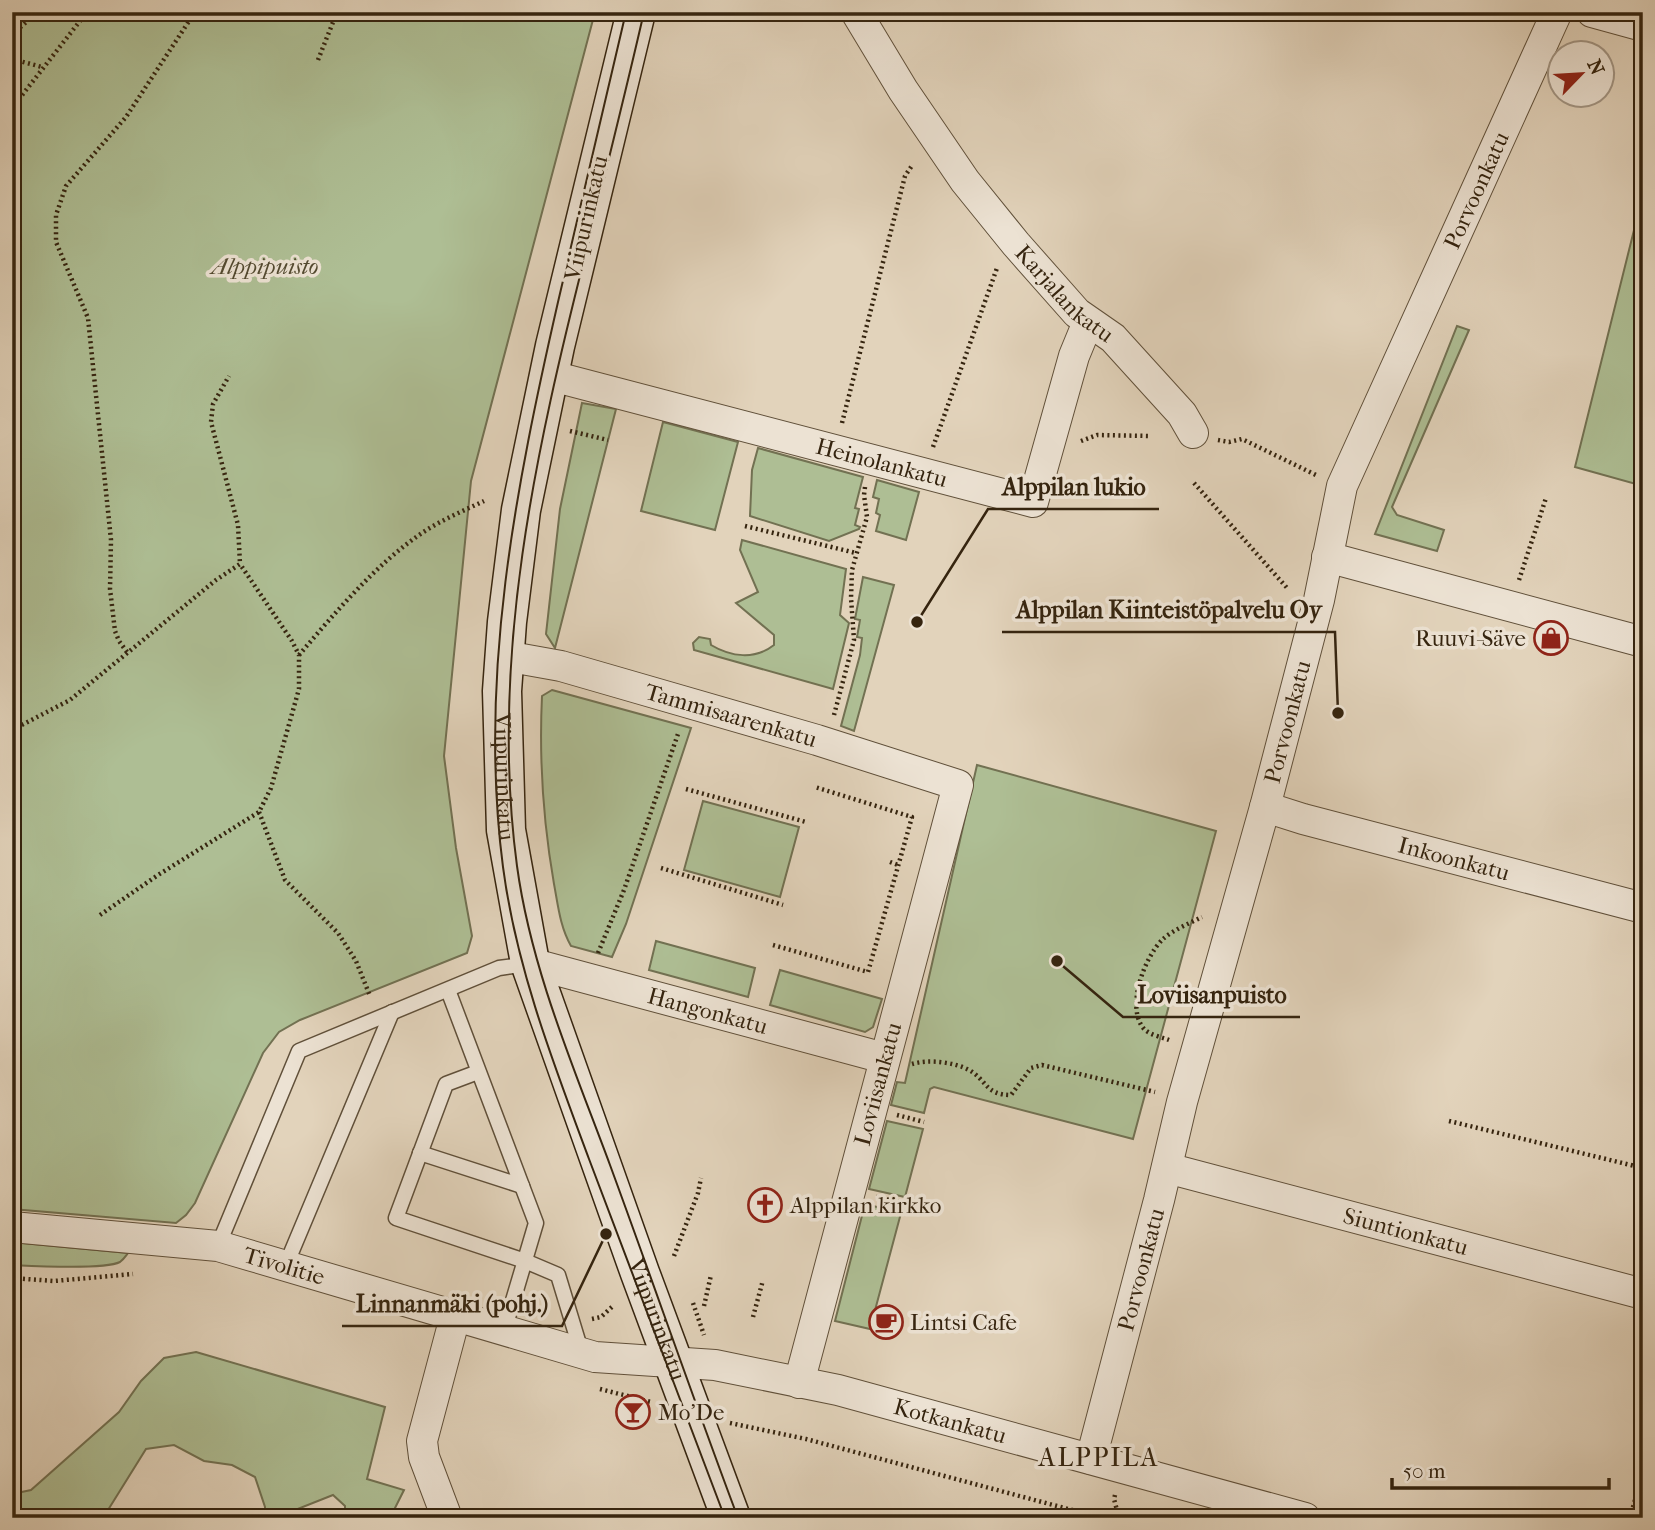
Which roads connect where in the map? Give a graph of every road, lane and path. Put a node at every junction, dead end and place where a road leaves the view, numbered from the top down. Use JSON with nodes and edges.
{"nodes":[{"id":1,"x":37,"y":12,"type":"edge"},
{"id":2,"x":87,"y":12,"type":"edge"},
{"id":3,"x":195,"y":12,"type":"edge"},
{"id":4,"x":337,"y":12,"type":"edge"},
{"id":5,"x":636,"y":12,"type":"edge"},
{"id":6,"x":856,"y":12,"type":"edge"},
{"id":7,"x":1557,"y":12,"type":"edge"},
{"id":8,"x":1592,"y":12,"type":"edge"},
{"id":9,"x":12,"y":23,"type":"edge"},
{"id":10,"x":1643,"y":26,"type":"edge"},
{"id":11,"x":19,"y":30,"type":"junction"},
{"id":12,"x":12,"y":35,"type":"edge"},
{"id":13,"x":12,"y":59,"type":"edge"},
{"id":14,"x":318,"y":60,"type":"dead end"},
{"id":15,"x":42,"y":67,"type":"junction"},
{"id":16,"x":12,"y":108,"type":"edge"},
{"id":17,"x":913,"y":164,"type":"dead end"},
{"id":18,"x":997,"y":268,"type":"dead end"},
{"id":19,"x":1088,"y":322,"type":"junction"},
{"id":20,"x":548,"y":375,"type":"junction"},
{"id":21,"x":229,"y":376,"type":"dead end"},
{"id":22,"x":569,"y":431,"type":"dead end"},
{"id":23,"x":839,"y":432,"type":"dead end"},
{"id":24,"x":1193,"y":433,"type":"joint"},
{"id":25,"x":1149,"y":436,"type":"dead end"},
{"id":26,"x":608,"y":440,"type":"dead end"},
{"id":27,"x":1072,"y":446,"type":"dead end"},
{"id":28,"x":930,"y":457,"type":"dead end"},
{"id":29,"x":1194,"y":483,"type":"dead end"},
{"id":30,"x":1342,"y":486,"type":"junction"},
{"id":31,"x":864,"y":495,"type":"dead end"},
{"id":32,"x":1546,"y":498,"type":"dead end"},
{"id":33,"x":484,"y":501,"type":"dead end"},
{"id":34,"x":745,"y":526,"type":"dead end"},
{"id":35,"x":856,"y":553,"type":"junction"},
{"id":36,"x":1327,"y":556,"type":"junction"},
{"id":37,"x":240,"y":565,"type":"junction"},
{"id":38,"x":1288,"y":589,"type":"dead end"},
{"id":39,"x":1512,"y":606,"type":"junction"},
{"id":40,"x":1643,"y":642,"type":"edge"},
{"id":41,"x":127,"y":652,"type":"junction"},
{"id":42,"x":299,"y":655,"type":"junction"},
{"id":43,"x":505,"y":656,"type":"junction"},
{"id":44,"x":690,"y":704,"type":"junction"},
{"id":45,"x":12,"y":730,"type":"edge"},
{"id":46,"x":827,"y":743,"type":"junction"},
{"id":47,"x":958,"y":785,"type":"joint"},
{"id":48,"x":815,"y":787,"type":"dead end"},
{"id":49,"x":685,"y":789,"type":"dead end"},
{"id":50,"x":1265,"y":807,"type":"junction"},
{"id":51,"x":260,"y":812,"type":"junction"},
{"id":52,"x":806,"y":822,"type":"dead end"},
{"id":53,"x":890,"y":862,"type":"dead end"},
{"id":54,"x":898,"y":865,"type":"junction"},
{"id":55,"x":661,"y":869,"type":"dead end"},
{"id":56,"x":783,"y":905,"type":"dead end"},
{"id":57,"x":1643,"y":908,"type":"edge"},
{"id":58,"x":100,"y":915,"type":"dead end"},
{"id":59,"x":875,"y":915,"type":"dead end"},
{"id":60,"x":884,"y":917,"type":"junction"},
{"id":61,"x":1202,"y":917,"type":"dead end"},
{"id":62,"x":773,"y":945,"type":"dead end"},
{"id":63,"x":594,"y":961,"type":"dead end"},
{"id":64,"x":515,"y":966,"type":"junction"},
{"id":65,"x":447,"y":990,"type":"junction"},
{"id":66,"x":370,"y":996,"type":"dead end"},
{"id":67,"x":392,"y":1012,"type":"junction"},
{"id":68,"x":1169,"y":1040,"type":"dead end"},
{"id":69,"x":884,"y":1058,"type":"junction"},
{"id":70,"x":924,"y":1060,"type":"dead end"},
{"id":71,"x":478,"y":1072,"type":"junction"},
{"id":72,"x":1156,"y":1092,"type":"dead end"},
{"id":73,"x":887,"y":1111,"type":"dead end"},
{"id":74,"x":1449,"y":1121,"type":"dead end"},
{"id":75,"x":924,"y":1122,"type":"dead end"},
{"id":76,"x":420,"y":1153,"type":"junction"},
{"id":77,"x":1167,"y":1168,"type":"junction"},
{"id":78,"x":1643,"y":1168,"type":"edge"},
{"id":79,"x":701,"y":1178,"type":"dead end"},
{"id":80,"x":522,"y":1186,"type":"junction"},
{"id":81,"x":864,"y":1195,"type":"dead end"},
{"id":82,"x":903,"y":1203,"type":"dead end"},
{"id":83,"x":12,"y":1227,"type":"edge"},
{"id":84,"x":218,"y":1246,"type":"junction"},
{"id":85,"x":674,"y":1256,"type":"dead end"},
{"id":86,"x":525,"y":1261,"type":"junction"},
{"id":87,"x":286,"y":1265,"type":"junction"},
{"id":88,"x":133,"y":1274,"type":"dead end"},
{"id":89,"x":711,"y":1275,"type":"dead end"},
{"id":90,"x":12,"y":1279,"type":"edge"},
{"id":91,"x":763,"y":1280,"type":"dead end"},
{"id":92,"x":1643,"y":1294,"type":"edge"},
{"id":93,"x":704,"y":1306,"type":"dead end"},
{"id":94,"x":455,"y":1317,"type":"junction"},
{"id":95,"x":753,"y":1317,"type":"dead end"},
{"id":96,"x":504,"y":1331,"type":"junction"},
{"id":97,"x":582,"y":1354,"type":"junction"},
{"id":98,"x":673,"y":1362,"type":"junction"},
{"id":99,"x":799,"y":1383,"type":"junction"},
{"id":100,"x":693,"y":1417,"type":"junction"},
{"id":101,"x":1091,"y":1459,"type":"junction"},
{"id":102,"x":1643,"y":1471,"type":"edge"},
{"id":103,"x":447,"y":1518,"type":"edge"},
{"id":104,"x":731,"y":1518,"type":"edge"},
{"id":105,"x":1102,"y":1518,"type":"edge"},
{"id":106,"x":1305,"y":1518,"type":"edge"},
{"id":107,"x":1630,"y":1518,"type":"edge"}],
"edges":[{"from":1,"to":11,"type":"path"},
{"from":2,"to":15,"type":"path"},
{"from":3,"to":41,"type":"path"},
{"from":4,"to":14,"type":"path"},
{"from":5,"to":20,"type":"street","name":"Viipurinkatu"},
{"from":6,"to":19,"type":"street","name":"Karjalankatu"},
{"from":7,"to":30,"type":"street","name":"Porvoonkatu"},
{"from":8,"to":10,"type":"street"},
{"from":9,"to":11,"type":"path"},
{"from":11,"to":12,"type":"path"},
{"from":13,"to":15,"type":"path"},
{"from":15,"to":16,"type":"path"},
{"from":17,"to":23,"type":"path"},
{"from":18,"to":28,"type":"path"},
{"from":19,"to":20,"type":"street","name":"Heinolankatu"},
{"from":19,"to":24,"type":"street","name":"Karjalankatu"},
{"from":20,"to":43,"type":"street","name":"Viipurinkatu"},
{"from":21,"to":37,"type":"path"},
{"from":22,"to":26,"type":"path"},
{"from":24,"to":30,"type":"path"},
{"from":25,"to":27,"type":"path"},
{"from":29,"to":38,"type":"path"},
{"from":30,"to":36,"type":"street","name":"Porvoonkatu"},
{"from":31,"to":35,"type":"path"},
{"from":32,"to":39,"type":"path"},
{"from":33,"to":42,"type":"path"},
{"from":34,"to":35,"type":"path"},
{"from":35,"to":46,"type":"path"},
{"from":36,"to":39,"type":"street"},
{"from":36,"to":50,"type":"street","name":"Porvoonkatu"},
{"from":37,"to":41,"type":"path"},
{"from":37,"to":42,"type":"path"},
{"from":39,"to":40,"type":"street"},
{"from":41,"to":45,"type":"path"},
{"from":42,"to":51,"type":"path"},
{"from":43,"to":44,"type":"street","name":"Tammisaarenkatu"},
{"from":43,"to":64,"type":"street","name":"Viipurinkatu"},
{"from":44,"to":46,"type":"street","name":"Tammisaarenkatu"},
{"from":44,"to":63,"type":"path"},
{"from":46,"to":47,"type":"street","name":"Tammisaarenkatu"},
{"from":47,"to":69,"type":"street","name":"Loviisankatu"},
{"from":48,"to":54,"type":"path"},
{"from":49,"to":52,"type":"path"},
{"from":50,"to":57,"type":"street","name":"Inkoonkatu"},
{"from":50,"to":77,"type":"street","name":"Porvoonkatu"},
{"from":51,"to":58,"type":"path"},
{"from":51,"to":66,"type":"path"},
{"from":53,"to":54,"type":"path"},
{"from":54,"to":60,"type":"path"},
{"from":55,"to":56,"type":"path"},
{"from":59,"to":60,"type":"path"},
{"from":60,"to":62,"type":"path"},
{"from":61,"to":68,"type":"path"},
{"from":64,"to":65,"type":"lane"},
{"from":64,"to":69,"type":"street","name":"Hangonkatu"},
{"from":64,"to":98,"type":"street","name":"Viipurinkatu"},
{"from":65,"to":67,"type":"lane"},
{"from":65,"to":71,"type":"lane"},
{"from":67,"to":84,"type":"lane"},
{"from":67,"to":87,"type":"lane"},
{"from":69,"to":99,"type":"street","name":"Loviisankatu"},
{"from":70,"to":72,"type":"path"},
{"from":71,"to":76,"type":"lane"},
{"from":71,"to":80,"type":"lane"},
{"from":73,"to":75,"type":"path"},
{"from":74,"to":78,"type":"path"},
{"from":76,"to":80,"type":"lane"},
{"from":76,"to":86,"type":"lane"},
{"from":77,"to":92,"type":"street","name":"Siuntionkatu"},
{"from":77,"to":101,"type":"street","name":"Porvoonkatu"},
{"from":79,"to":85,"type":"path"},
{"from":80,"to":86,"type":"lane"},
{"from":81,"to":82,"type":"path"},
{"from":83,"to":84,"type":"street","name":"Tivolitie"},
{"from":84,"to":87,"type":"street","name":"Tivolitie"},
{"from":86,"to":96,"type":"lane"},
{"from":86,"to":97,"type":"lane"},
{"from":87,"to":94,"type":"street","name":"Tivolitie"},
{"from":88,"to":90,"type":"path"},
{"from":89,"to":93,"type":"path"},
{"from":91,"to":95,"type":"path"},
{"from":94,"to":96,"type":"street","name":"Tivolitie"},
{"from":94,"to":103,"type":"street"},
{"from":96,"to":97,"type":"street","name":"Tivolitie"},
{"from":97,"to":98,"type":"street","name":"Tivolitie"},
{"from":98,"to":99,"type":"street","name":"Kotkankatu"},
{"from":98,"to":100,"type":"street","name":"Viipurinkatu"},
{"from":99,"to":101,"type":"street","name":"Kotkankatu"},
{"from":100,"to":104,"type":"street","name":"Viipurinkatu"},
{"from":100,"to":105,"type":"path"},
{"from":101,"to":106,"type":"street","name":"Kotkankatu"},
{"from":102,"to":107,"type":"path"}]}
